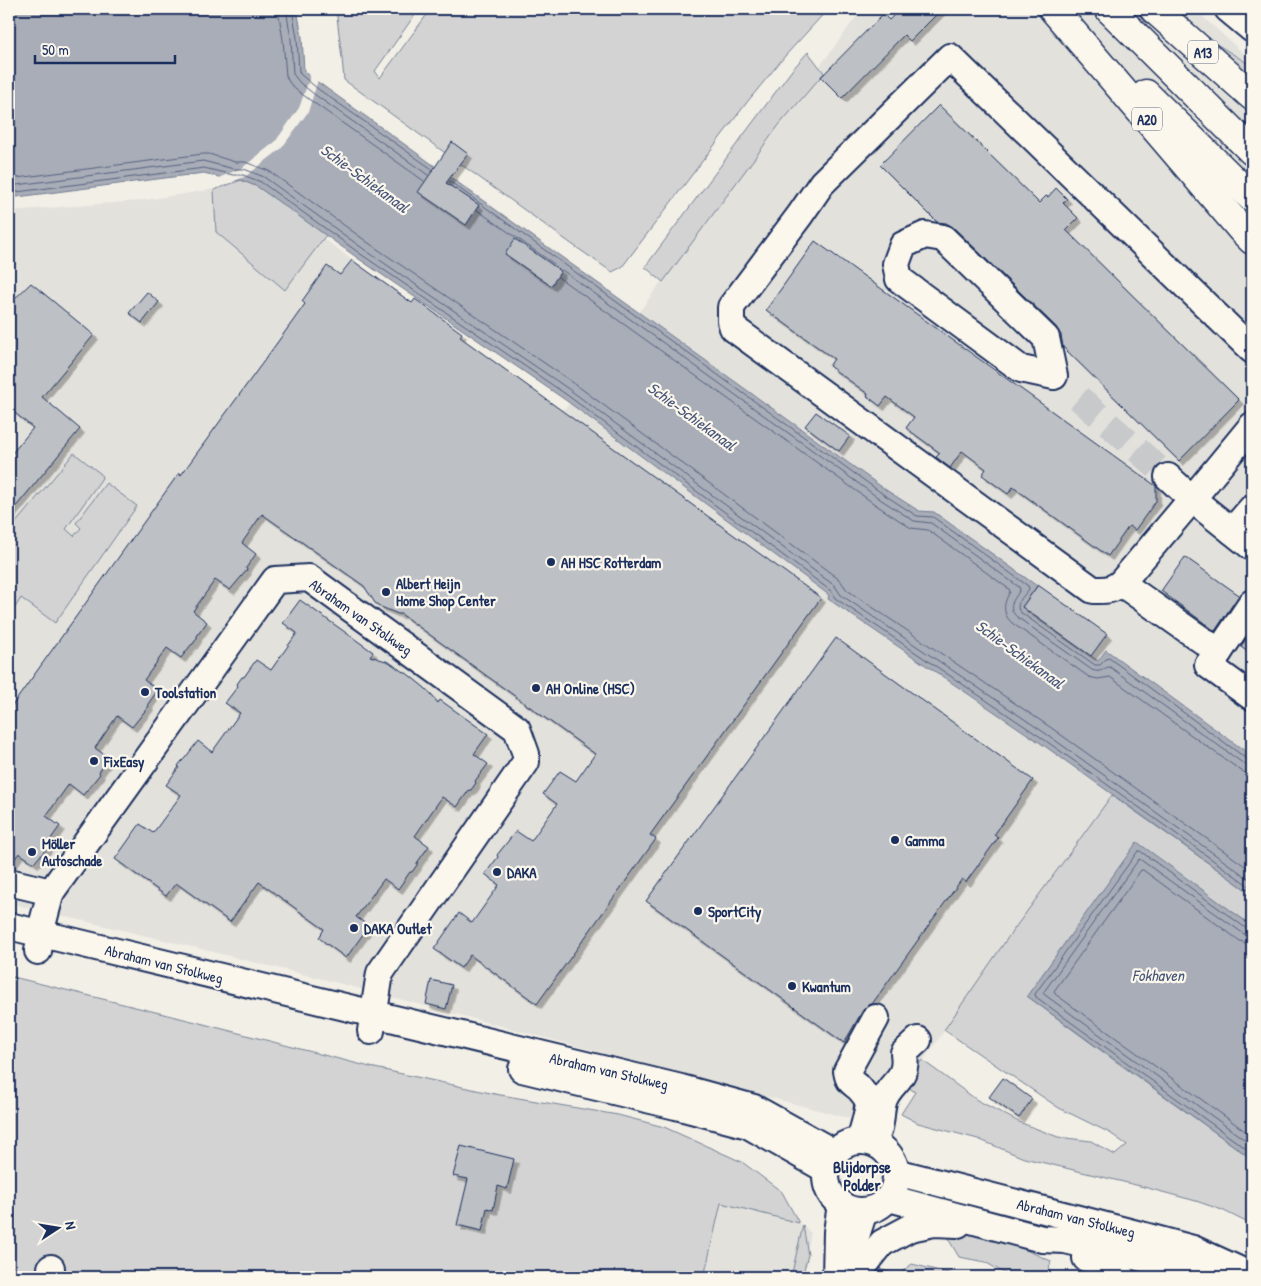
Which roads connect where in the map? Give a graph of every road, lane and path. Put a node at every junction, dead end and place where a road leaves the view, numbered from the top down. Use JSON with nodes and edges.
{"nodes":[{"id":1,"x":1053,"y":9,"type":"edge"},
{"id":2,"x":1059,"y":9,"type":"edge"},
{"id":3,"x":1109,"y":9,"type":"edge"},
{"id":4,"x":1154,"y":9,"type":"edge"},
{"id":5,"x":1228,"y":9,"type":"edge"},
{"id":6,"x":1243,"y":9,"type":"edge"},
{"id":7,"x":1252,"y":16,"type":"edge"},
{"id":8,"x":1252,"y":30,"type":"edge"},
{"id":9,"x":1252,"y":96,"type":"edge"},
{"id":10,"x":1252,"y":151,"type":"edge"},
{"id":11,"x":1252,"y":198,"type":"edge"},
{"id":12,"x":1252,"y":240,"type":"edge"},
{"id":13,"x":1252,"y":350,"type":"edge"},
{"id":14,"x":1054,"y":376,"type":"joint"},
{"id":15,"x":1252,"y":426,"type":"edge"},
{"id":16,"x":1168,"y":477,"type":"tunnel mouth"},
{"id":17,"x":1192,"y":499,"type":"junction"},
{"id":18,"x":1252,"y":508,"type":"edge"},
{"id":19,"x":1232,"y":531,"type":"junction"},
{"id":20,"x":1252,"y":547,"type":"edge"},
{"id":21,"x":1121,"y":583,"type":"junction"},
{"id":22,"x":1252,"y":603,"type":"edge"},
{"id":23,"x":1219,"y":652,"type":"junction"},
{"id":24,"x":1252,"y":697,"type":"edge"},
{"id":25,"x":9,"y":882,"type":"edge"},
{"id":26,"x":51,"y":892,"type":"junction"},
{"id":27,"x":9,"y":926,"type":"edge"},
{"id":28,"x":39,"y":942,"type":"junction"},
{"id":29,"x":9,"y":945,"type":"edge"},
{"id":30,"x":876,"y":1018,"type":"dead end"},
{"id":31,"x":372,"y":1023,"type":"junction"},
{"id":32,"x":854,"y":1082,"type":"junction"},
{"id":33,"x":866,"y":1142,"type":"junction"},
{"id":34,"x":831,"y":1162,"type":"junction"},
{"id":35,"x":896,"y":1172,"type":"junction"},
{"id":36,"x":889,"y":1198,"type":"junction"},
{"id":37,"x":852,"y":1208,"type":"junction"},
{"id":38,"x":995,"y":1227,"type":"junction"},
{"id":39,"x":1042,"y":1240,"type":"junction"},
{"id":40,"x":1252,"y":1276,"type":"edge"},
{"id":41,"x":836,"y":1277,"type":"edge"},
{"id":42,"x":843,"y":1277,"type":"edge"},
{"id":43,"x":855,"y":1277,"type":"edge"},
{"id":44,"x":1121,"y":1277,"type":"edge"},
{"id":45,"x":1197,"y":1277,"type":"edge"}],
"edges":[{"from":1,"to":12,"type":"highway","number":"A20"},
{"from":2,"to":11,"type":"highway","number":"A20"},
{"from":3,"to":10,"type":"highway"},
{"from":4,"to":9,"type":"highway","number":"A13"},
{"from":5,"to":8,"type":"street"},
{"from":6,"to":7,"type":"street"},
{"from":13,"to":21,"type":"street"},
{"from":14,"to":14,"type":"street"},
{"from":15,"to":17,"type":"street"},
{"from":16,"to":17,"type":"street"},
{"from":17,"to":19,"type":"street"},
{"from":17,"to":21,"type":"street"},
{"from":18,"to":19,"type":"street"},
{"from":19,"to":20,"type":"street"},
{"from":21,"to":23,"type":"street"},
{"from":22,"to":23,"type":"street"},
{"from":23,"to":24,"type":"street"},
{"from":25,"to":26,"type":"street"},
{"from":26,"to":28,"type":"street","name":"Abraham van Stolkweg"},
{"from":26,"to":31,"type":"street","name":"Abraham van Stolkweg"},
{"from":27,"to":28,"type":"street","name":"Abraham van Stolkweg"},
{"from":28,"to":29,"type":"street","name":"Abraham van Stolkweg"},
{"from":28,"to":31,"type":"street","name":"Abraham van Stolkweg"},
{"from":30,"to":32,"type":"street"},
{"from":31,"to":34,"type":"street","name":"Abraham van Stolkweg"},
{"from":32,"to":32,"type":"street"},
{"from":32,"to":33,"type":"street"},
{"from":33,"to":34,"type":"street"},
{"from":33,"to":35,"type":"street"},
{"from":34,"to":37,"type":"street"},
{"from":35,"to":36,"type":"street"},
{"from":35,"to":40,"type":"street","name":"Abraham van Stolkweg"},
{"from":36,"to":37,"type":"street"},
{"from":36,"to":38,"type":"street","name":"Abraham van Stolkweg"},
{"from":37,"to":41,"type":"street"},
{"from":37,"to":42,"type":"street"},
{"from":38,"to":39,"type":"street","name":"Abraham van Stolkweg"},
{"from":38,"to":43,"type":"street"},
{"from":39,"to":44,"type":"street"},
{"from":39,"to":45,"type":"street","name":"Abraham van Stolkweg"}]}
